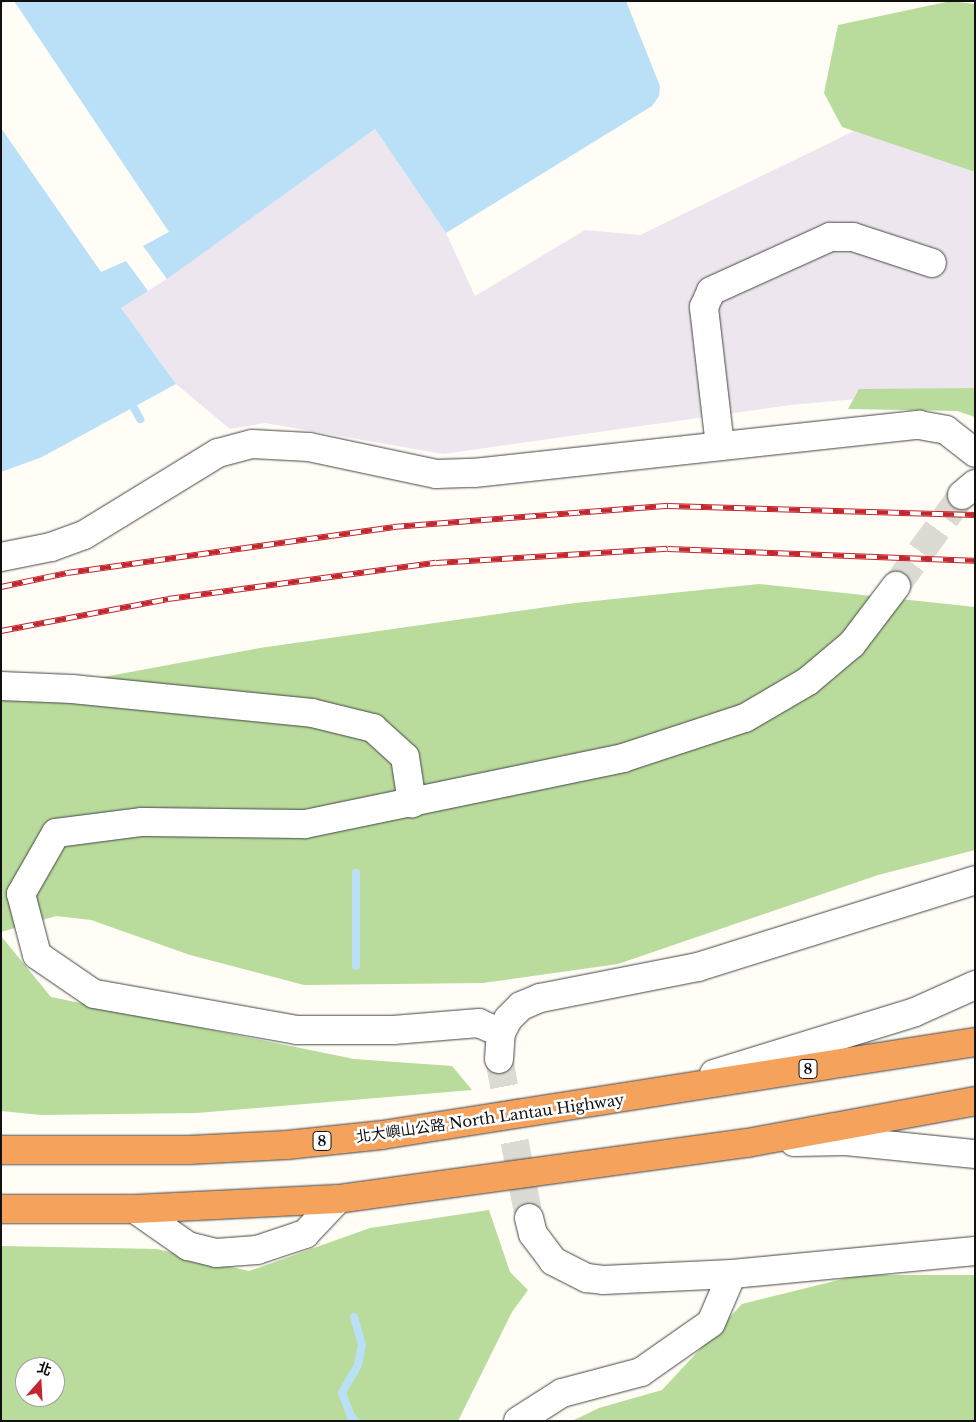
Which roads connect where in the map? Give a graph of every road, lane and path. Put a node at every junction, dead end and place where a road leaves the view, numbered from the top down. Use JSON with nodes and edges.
{"nodes":[{"id":1,"x":932,"y":262,"type":"dead end"},
{"id":2,"x":720,"y":446,"type":"junction"},
{"id":3,"x":975,"y":453,"type":"edge"},
{"id":4,"x":1,"y":557,"type":"edge"},
{"id":5,"x":896,"y":586,"type":"tunnel mouth"},
{"id":6,"x":1,"y":686,"type":"edge"},
{"id":7,"x":412,"y":803,"type":"junction"},
{"id":8,"x":975,"y":880,"type":"edge"},
{"id":9,"x":975,"y":985,"type":"edge"},
{"id":10,"x":975,"y":1042,"type":"edge"},
{"id":11,"x":640,"y":1096,"type":"junction"},
{"id":12,"x":975,"y":1102,"type":"edge"},
{"id":13,"x":747,"y":1142,"type":"junction"},
{"id":14,"x":1,"y":1150,"type":"edge"},
{"id":15,"x":975,"y":1154,"type":"edge"},
{"id":16,"x":338,"y":1199,"type":"junction"},
{"id":17,"x":135,"y":1208,"type":"junction"},
{"id":18,"x":1,"y":1209,"type":"edge"},
{"id":19,"x":529,"y":1218,"type":"tunnel mouth"},
{"id":20,"x":975,"y":1251,"type":"edge"},
{"id":21,"x":732,"y":1274,"type":"junction"},
{"id":22,"x":518,"y":1421,"type":"edge"}],
"edges":[{"from":1,"to":2,"type":"lane"},
{"from":2,"to":3,"type":"lane"},
{"from":2,"to":4,"type":"lane"},
{"from":5,"to":7,"type":"lane"},
{"from":6,"to":7,"type":"lane"},
{"from":7,"to":8,"type":"lane"},
{"from":9,"to":11,"type":"lane"},
{"from":10,"to":11,"type":"highway","name":"北大嶼山公路 North Lantau Highway","number":"8"},
{"from":11,"to":14,"type":"highway","name":"北大嶼山公路 North Lantau Highway","number":"8"},
{"from":12,"to":13,"type":"highway"},
{"from":13,"to":15,"type":"lane"},
{"from":13,"to":16,"type":"highway"},
{"from":16,"to":17,"type":"highway"},
{"from":16,"to":17,"type":"lane"},
{"from":17,"to":18,"type":"highway"},
{"from":19,"to":21,"type":"lane"},
{"from":20,"to":21,"type":"lane"},
{"from":21,"to":22,"type":"lane"}]}
